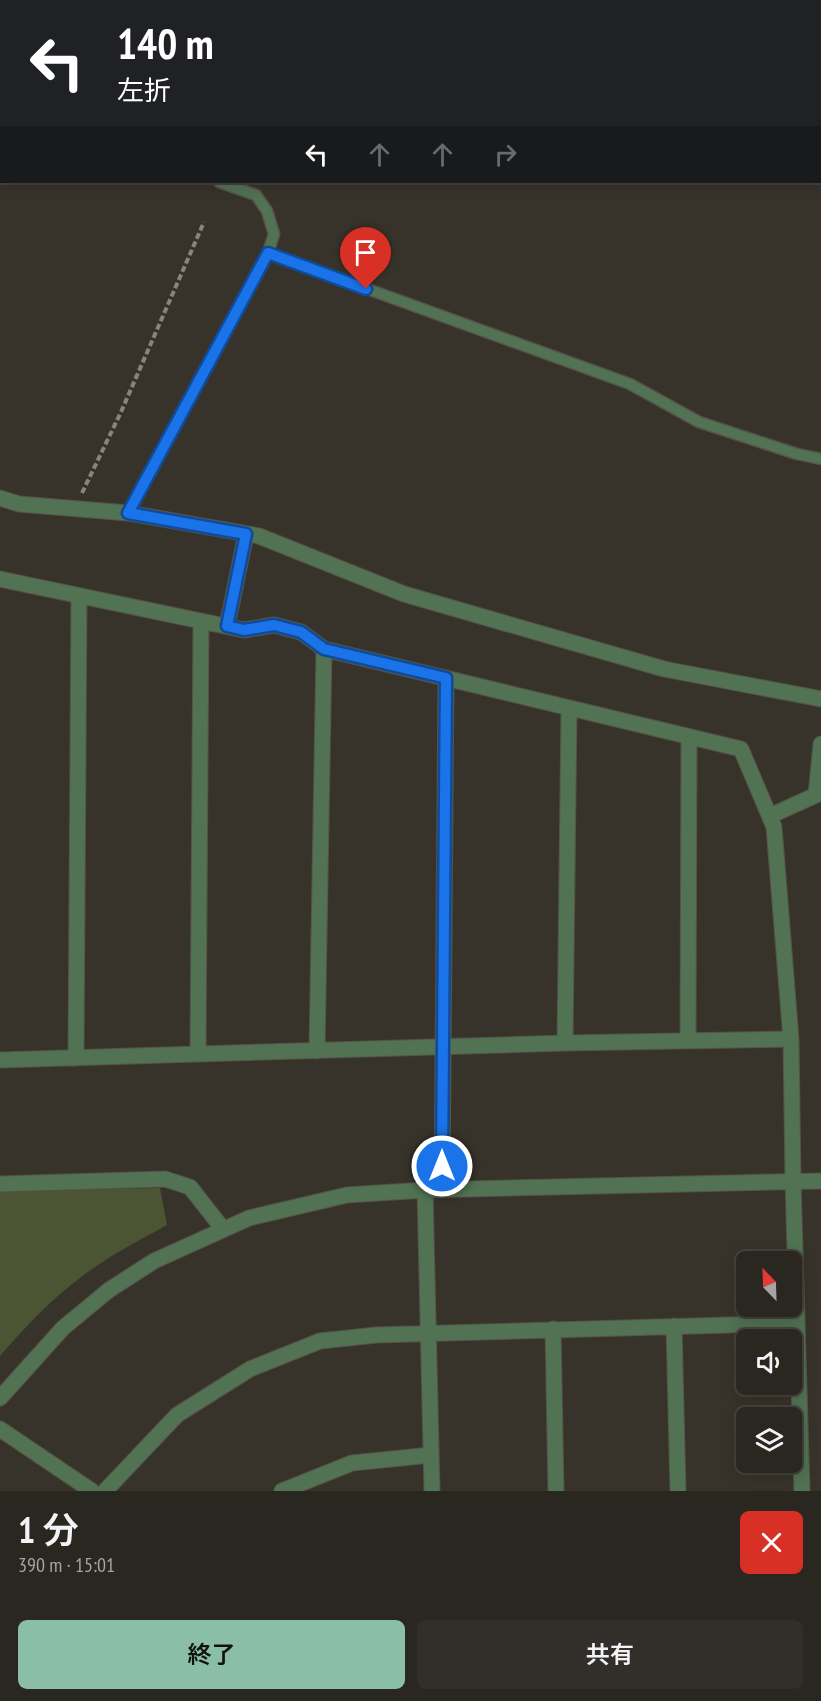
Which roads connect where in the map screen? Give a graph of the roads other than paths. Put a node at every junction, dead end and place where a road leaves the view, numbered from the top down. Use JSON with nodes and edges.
{"nodes":[{"id":1,"x":222,"y":183,"type":"edge"},
{"id":2,"x":268,"y":253,"type":"junction"},
{"id":3,"x":821,"y":459,"type":"edge"},
{"id":4,"x":0,"y":498,"type":"edge"},
{"id":5,"x":128,"y":513,"type":"junction"},
{"id":6,"x":246,"y":534,"type":"junction"},
{"id":7,"x":0,"y":579,"type":"edge"},
{"id":8,"x":79,"y":596,"type":"junction"},
{"id":9,"x":201,"y":621,"type":"junction"},
{"id":10,"x":227,"y":626,"type":"junction"},
{"id":11,"x":324,"y":649,"type":"junction"},
{"id":12,"x":446,"y":678,"type":"junction"},
{"id":13,"x":821,"y":699,"type":"edge"},
{"id":14,"x":569,"y":708,"type":"junction"},
{"id":15,"x":689,"y":737,"type":"junction"},
{"id":16,"x":821,"y":744,"type":"edge"},
{"id":17,"x":770,"y":816,"type":"junction"},
{"id":18,"x":790,"y":1039,"type":"junction"},
{"id":19,"x":688,"y":1041,"type":"junction"},
{"id":20,"x":565,"y":1043,"type":"junction"},
{"id":21,"x":442,"y":1047,"type":"junction"},
{"id":22,"x":317,"y":1051,"type":"junction"},
{"id":23,"x":198,"y":1054,"type":"junction"},
{"id":24,"x":76,"y":1058,"type":"junction"},
{"id":25,"x":0,"y":1060,"type":"edge"},
{"id":26,"x":793,"y":1181,"type":"junction"},
{"id":27,"x":821,"y":1181,"type":"edge"},
{"id":28,"x":0,"y":1184,"type":"edge"},
{"id":29,"x":425,"y":1190,"type":"junction"},
{"id":30,"x":442,"y":1190,"type":"junction"},
{"id":31,"x":223,"y":1229,"type":"junction"},
{"id":32,"x":796,"y":1323,"type":"junction"},
{"id":33,"x":674,"y":1326,"type":"junction"},
{"id":34,"x":552,"y":1329,"type":"junction"},
{"id":35,"x":429,"y":1333,"type":"junction"},
{"id":36,"x":0,"y":1398,"type":"edge"},
{"id":37,"x":0,"y":1429,"type":"edge"},
{"id":38,"x":431,"y":1455,"type":"junction"},
{"id":39,"x":308,"y":1485,"type":"edge"},
{"id":40,"x":92,"y":1491,"type":"edge"},
{"id":41,"x":105,"y":1491,"type":"edge"},
{"id":42,"x":282,"y":1491,"type":"edge"},
{"id":43,"x":432,"y":1491,"type":"edge"},
{"id":44,"x":556,"y":1491,"type":"edge"},
{"id":45,"x":678,"y":1491,"type":"edge"},
{"id":46,"x":802,"y":1491,"type":"edge"}],
"edges":[{"from":1,"to":2,"type":"lane"},
{"from":2,"to":3,"type":"lane"},
{"from":2,"to":5,"type":"lane"},
{"from":4,"to":5,"type":"street"},
{"from":5,"to":6,"type":"street"},
{"from":6,"to":10,"type":"street"},
{"from":6,"to":13,"type":"street"},
{"from":7,"to":8,"type":"street"},
{"from":8,"to":9,"type":"street"},
{"from":8,"to":24,"type":"street"},
{"from":9,"to":10,"type":"street"},
{"from":9,"to":23,"type":"street"},
{"from":10,"to":11,"type":"street"},
{"from":11,"to":12,"type":"street"},
{"from":11,"to":22,"type":"street"},
{"from":12,"to":14,"type":"street"},
{"from":12,"to":21,"type":"street"},
{"from":14,"to":15,"type":"street"},
{"from":14,"to":20,"type":"street"},
{"from":15,"to":17,"type":"street"},
{"from":15,"to":19,"type":"street"},
{"from":16,"to":17,"type":"street"},
{"from":17,"to":18,"type":"street"},
{"from":18,"to":19,"type":"street"},
{"from":18,"to":26,"type":"street"},
{"from":19,"to":20,"type":"street"},
{"from":20,"to":21,"type":"street"},
{"from":21,"to":22,"type":"street"},
{"from":21,"to":30,"type":"street"},
{"from":22,"to":23,"type":"street"},
{"from":23,"to":24,"type":"street"},
{"from":24,"to":25,"type":"street"},
{"from":26,"to":27,"type":"street"},
{"from":26,"to":30,"type":"street"},
{"from":26,"to":32,"type":"street"},
{"from":28,"to":31,"type":"street"},
{"from":29,"to":30,"type":"street"},
{"from":29,"to":31,"type":"street"},
{"from":29,"to":35,"type":"street"},
{"from":31,"to":36,"type":"street"},
{"from":32,"to":33,"type":"street"},
{"from":32,"to":46,"type":"street"},
{"from":33,"to":34,"type":"street"},
{"from":33,"to":45,"type":"street"},
{"from":34,"to":35,"type":"street"},
{"from":34,"to":44,"type":"street"},
{"from":35,"to":38,"type":"street"},
{"from":35,"to":41,"type":"street"},
{"from":37,"to":40,"type":"street"},
{"from":38,"to":39,"type":"street"},
{"from":38,"to":43,"type":"street"},
{"from":39,"to":42,"type":"street"}]}
